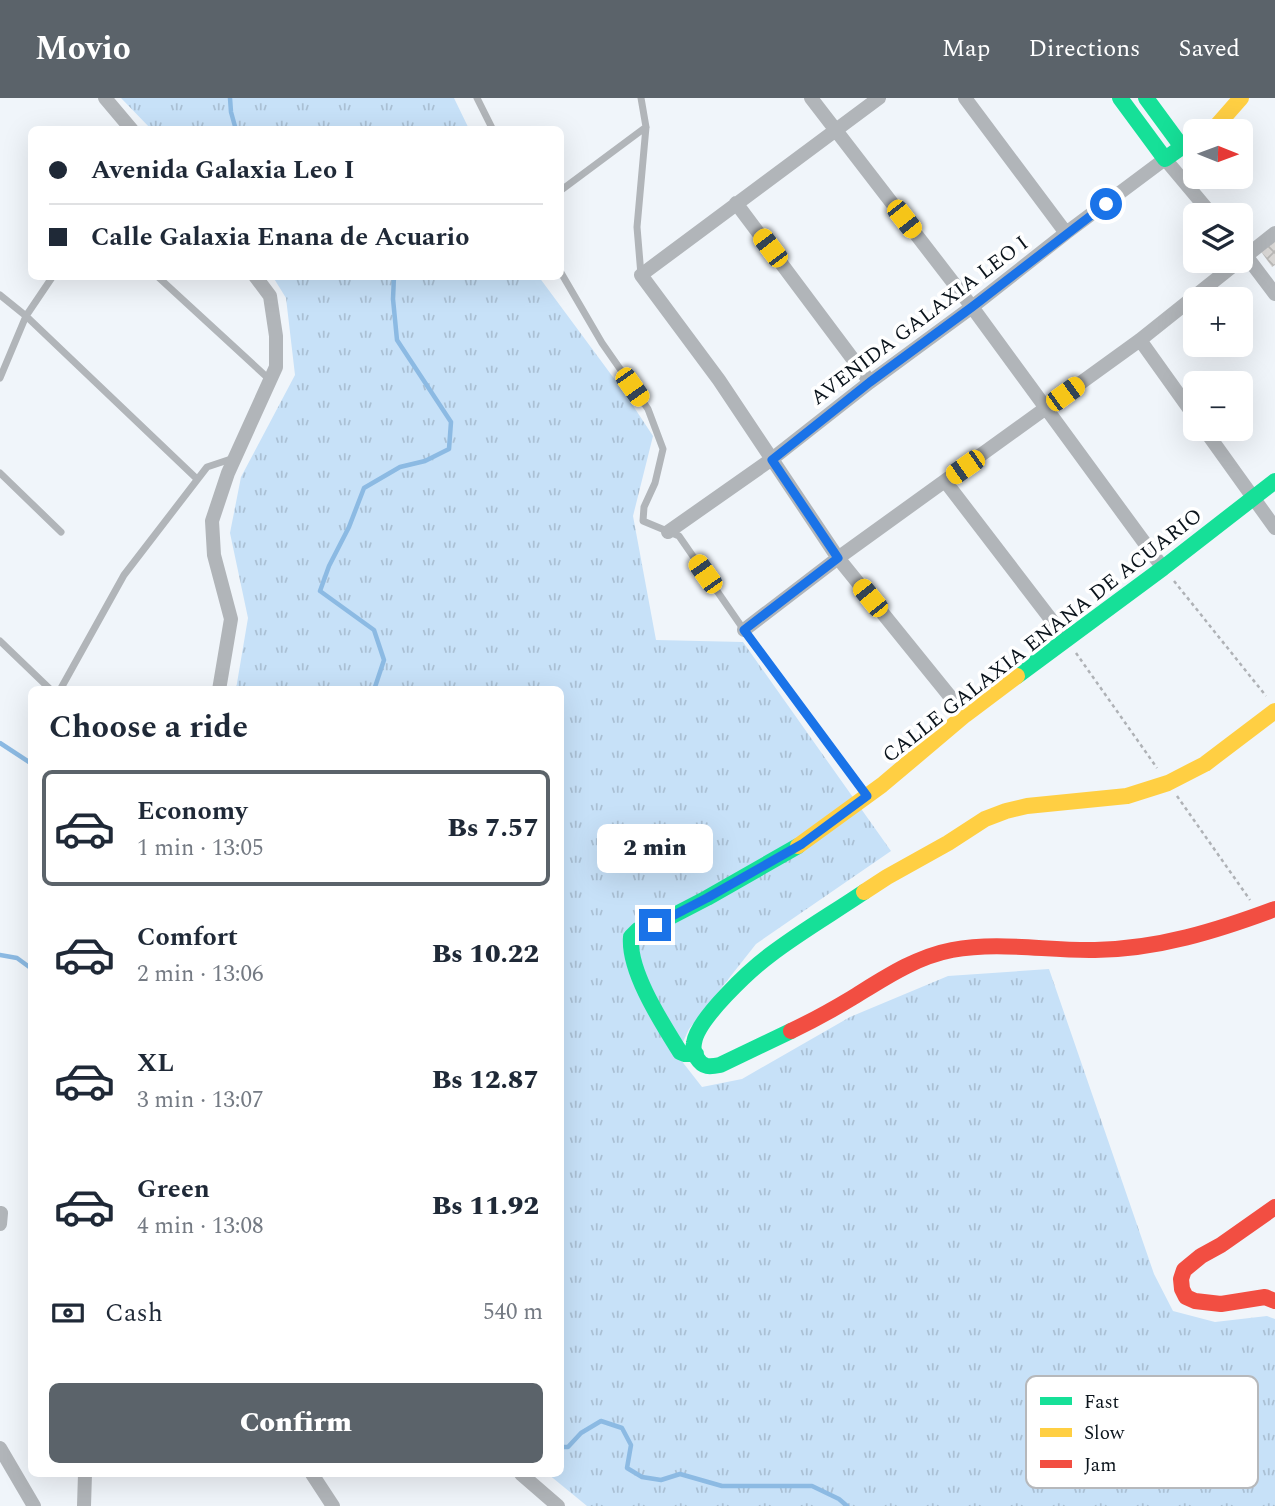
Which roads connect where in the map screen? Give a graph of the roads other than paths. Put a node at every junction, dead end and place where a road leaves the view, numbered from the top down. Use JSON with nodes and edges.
{"nodes":[{"id":1,"x":105,"y":98,"type":"edge"},
{"id":2,"x":477,"y":98,"type":"edge"},
{"id":3,"x":642,"y":98,"type":"edge"},
{"id":4,"x":811,"y":98,"type":"edge"},
{"id":5,"x":879,"y":98,"type":"edge"},
{"id":6,"x":965,"y":98,"type":"edge"},
{"id":7,"x":1120,"y":98,"type":"edge"},
{"id":8,"x":1146,"y":98,"type":"edge"},
{"id":9,"x":1241,"y":98,"type":"edge"},
{"id":10,"x":1223,"y":119,"type":"edge"},
{"id":11,"x":125,"y":126,"type":"edge"},
{"id":12,"x":491,"y":126,"type":"edge"},
{"id":13,"x":646,"y":127,"type":"junction"},
{"id":14,"x":835,"y":131,"type":"junction"},
{"id":15,"x":1183,"y":138,"type":"edge"},
{"id":16,"x":1183,"y":148,"type":"edge"},
{"id":17,"x":1165,"y":159,"type":"junction"},
{"id":18,"x":564,"y":188,"type":"edge"},
{"id":19,"x":736,"y":203,"type":"junction"},
{"id":20,"x":1202,"y":203,"type":"edge"},
{"id":21,"x":1066,"y":233,"type":"junction"},
{"id":22,"x":1275,"y":233,"type":"edge"},
{"id":23,"x":1253,"y":248,"type":"edge"},
{"id":24,"x":1253,"y":269,"type":"edge"},
{"id":25,"x":1221,"y":273,"type":"edge"},
{"id":26,"x":641,"y":275,"type":"junction"},
{"id":27,"x":564,"y":278,"type":"edge"},
{"id":28,"x":50,"y":280,"type":"edge"},
{"id":29,"x":161,"y":280,"type":"edge"},
{"id":30,"x":258,"y":280,"type":"edge"},
{"id":31,"x":1275,"y":294,"type":"edge"},
{"id":32,"x":0,"y":295,"type":"edge"},
{"id":33,"x":972,"y":307,"type":"junction"},
{"id":34,"x":26,"y":316,"type":"junction"},
{"id":35,"x":1140,"y":340,"type":"junction"},
{"id":36,"x":0,"y":378,"type":"edge"},
{"id":37,"x":270,"y":380,"type":"junction"},
{"id":38,"x":870,"y":382,"type":"junction"},
{"id":39,"x":1183,"y":400,"type":"edge"},
{"id":40,"x":1047,"y":408,"type":"junction"},
{"id":41,"x":1213,"y":441,"type":"edge"},
{"id":42,"x":235,"y":458,"type":"junction"},
{"id":43,"x":772,"y":460,"type":"junction"},
{"id":44,"x":0,"y":473,"type":"edge"},
{"id":45,"x":197,"y":479,"type":"junction"},
{"id":46,"x":945,"y":481,"type":"junction"},
{"id":47,"x":1275,"y":481,"type":"edge"},
{"id":48,"x":1253,"y":498,"type":"junction"},
{"id":49,"x":1275,"y":528,"type":"edge"},
{"id":50,"x":61,"y":532,"type":"dead end"},
{"id":51,"x":668,"y":532,"type":"junction"},
{"id":52,"x":838,"y":558,"type":"junction"},
{"id":53,"x":1163,"y":568,"type":"junction"},
{"id":54,"x":744,"y":630,"type":"junction"},
{"id":55,"x":1066,"y":639,"type":"junction"},
{"id":56,"x":0,"y":641,"type":"edge"},
{"id":57,"x":47,"y":686,"type":"edge"},
{"id":58,"x":62,"y":686,"type":"edge"},
{"id":59,"x":220,"y":686,"type":"edge"},
{"id":60,"x":1271,"y":704,"type":"edge"},
{"id":61,"x":965,"y":715,"type":"junction"},
{"id":62,"x":867,"y":796,"type":"junction"},
{"id":63,"x":1275,"y":909,"type":"edge"},
{"id":64,"x":696,"y":1054,"type":"junction"},
{"id":65,"x":1275,"y":1207,"type":"edge"},
{"id":66,"x":1275,"y":1301,"type":"edge"},
{"id":67,"x":0,"y":1448,"type":"edge"},
{"id":68,"x":85,"y":1477,"type":"edge"},
{"id":69,"x":314,"y":1477,"type":"edge"},
{"id":70,"x":321,"y":1477,"type":"edge"},
{"id":71,"x":524,"y":1477,"type":"edge"},
{"id":72,"x":323,"y":1490,"type":"junction"},
{"id":73,"x":552,"y":1504,"type":"edge"},
{"id":74,"x":34,"y":1506,"type":"edge"},
{"id":75,"x":84,"y":1506,"type":"edge"},
{"id":76,"x":326,"y":1506,"type":"edge"},
{"id":77,"x":333,"y":1506,"type":"edge"}],
"edges":[{"from":1,"to":11,"type":"street"},
{"from":2,"to":12,"type":"lane"},
{"from":3,"to":13,"type":"lane"},
{"from":4,"to":14,"type":"street"},
{"from":5,"to":14,"type":"street"},
{"from":6,"to":21,"type":"street"},
{"from":7,"to":17,"type":"street"},
{"from":8,"to":15,"type":"street"},
{"from":9,"to":10,"type":"street"},
{"from":13,"to":18,"type":"lane"},
{"from":13,"to":26,"type":"lane"},
{"from":14,"to":19,"type":"street"},
{"from":14,"to":33,"type":"street"},
{"from":16,"to":17,"type":"street","name":"AVENIDA GALAXIA LEO I"},
{"from":17,"to":20,"type":"street"},
{"from":17,"to":21,"type":"street","name":"AVENIDA GALAXIA LEO I"},
{"from":19,"to":26,"type":"street"},
{"from":19,"to":38,"type":"street"},
{"from":21,"to":33,"type":"street","name":"AVENIDA GALAXIA LEO I"},
{"from":22,"to":23,"type":"street"},
{"from":24,"to":31,"type":"street"},
{"from":25,"to":35,"type":"street"},
{"from":26,"to":43,"type":"street"},
{"from":27,"to":51,"type":"lane"},
{"from":28,"to":34,"type":"lane"},
{"from":29,"to":37,"type":"lane"},
{"from":30,"to":37,"type":"street"},
{"from":32,"to":34,"type":"lane"},
{"from":33,"to":38,"type":"street","name":"AVENIDA GALAXIA LEO I"},
{"from":33,"to":40,"type":"street"},
{"from":34,"to":36,"type":"lane"},
{"from":34,"to":45,"type":"lane"},
{"from":35,"to":39,"type":"street"},
{"from":35,"to":40,"type":"street"},
{"from":37,"to":42,"type":"street"},
{"from":38,"to":43,"type":"street","name":"AVENIDA GALAXIA LEO I"},
{"from":40,"to":46,"type":"street"},
{"from":40,"to":53,"type":"street"},
{"from":41,"to":48,"type":"street"},
{"from":42,"to":45,"type":"lane"},
{"from":42,"to":59,"type":"street"},
{"from":43,"to":51,"type":"street","name":"AVENIDA GALAXIA LEO I"},
{"from":43,"to":52,"type":"street"},
{"from":44,"to":50,"type":"lane"},
{"from":45,"to":58,"type":"lane"},
{"from":46,"to":52,"type":"street"},
{"from":46,"to":55,"type":"street"},
{"from":47,"to":48,"type":"street","name":"CALLE GALAXIA ENANA DE ACUARIO"},
{"from":48,"to":49,"type":"street"},
{"from":48,"to":53,"type":"street","name":"CALLE GALAXIA ENANA DE ACUARIO"},
{"from":51,"to":54,"type":"lane"},
{"from":52,"to":54,"type":"street"},
{"from":52,"to":61,"type":"street"},
{"from":53,"to":55,"type":"street","name":"CALLE GALAXIA ENANA DE ACUARIO"},
{"from":54,"to":62,"type":"lane"},
{"from":55,"to":61,"type":"street","name":"CALLE GALAXIA ENANA DE ACUARIO"},
{"from":56,"to":57,"type":"lane"},
{"from":60,"to":64,"type":"street"},
{"from":61,"to":62,"type":"street","name":"CALLE GALAXIA ENANA DE ACUARIO"},
{"from":62,"to":64,"type":"street","name":"CALLE GALAXIA ENANA DE ACUARIO"},
{"from":63,"to":64,"type":"street"},
{"from":65,"to":66,"type":"street"},
{"from":67,"to":74,"type":"street"},
{"from":68,"to":75,"type":"street"},
{"from":69,"to":72,"type":"street"},
{"from":70,"to":72,"type":"street"},
{"from":71,"to":73,"type":"street"},
{"from":72,"to":76,"type":"street"},
{"from":72,"to":77,"type":"street"}]}
